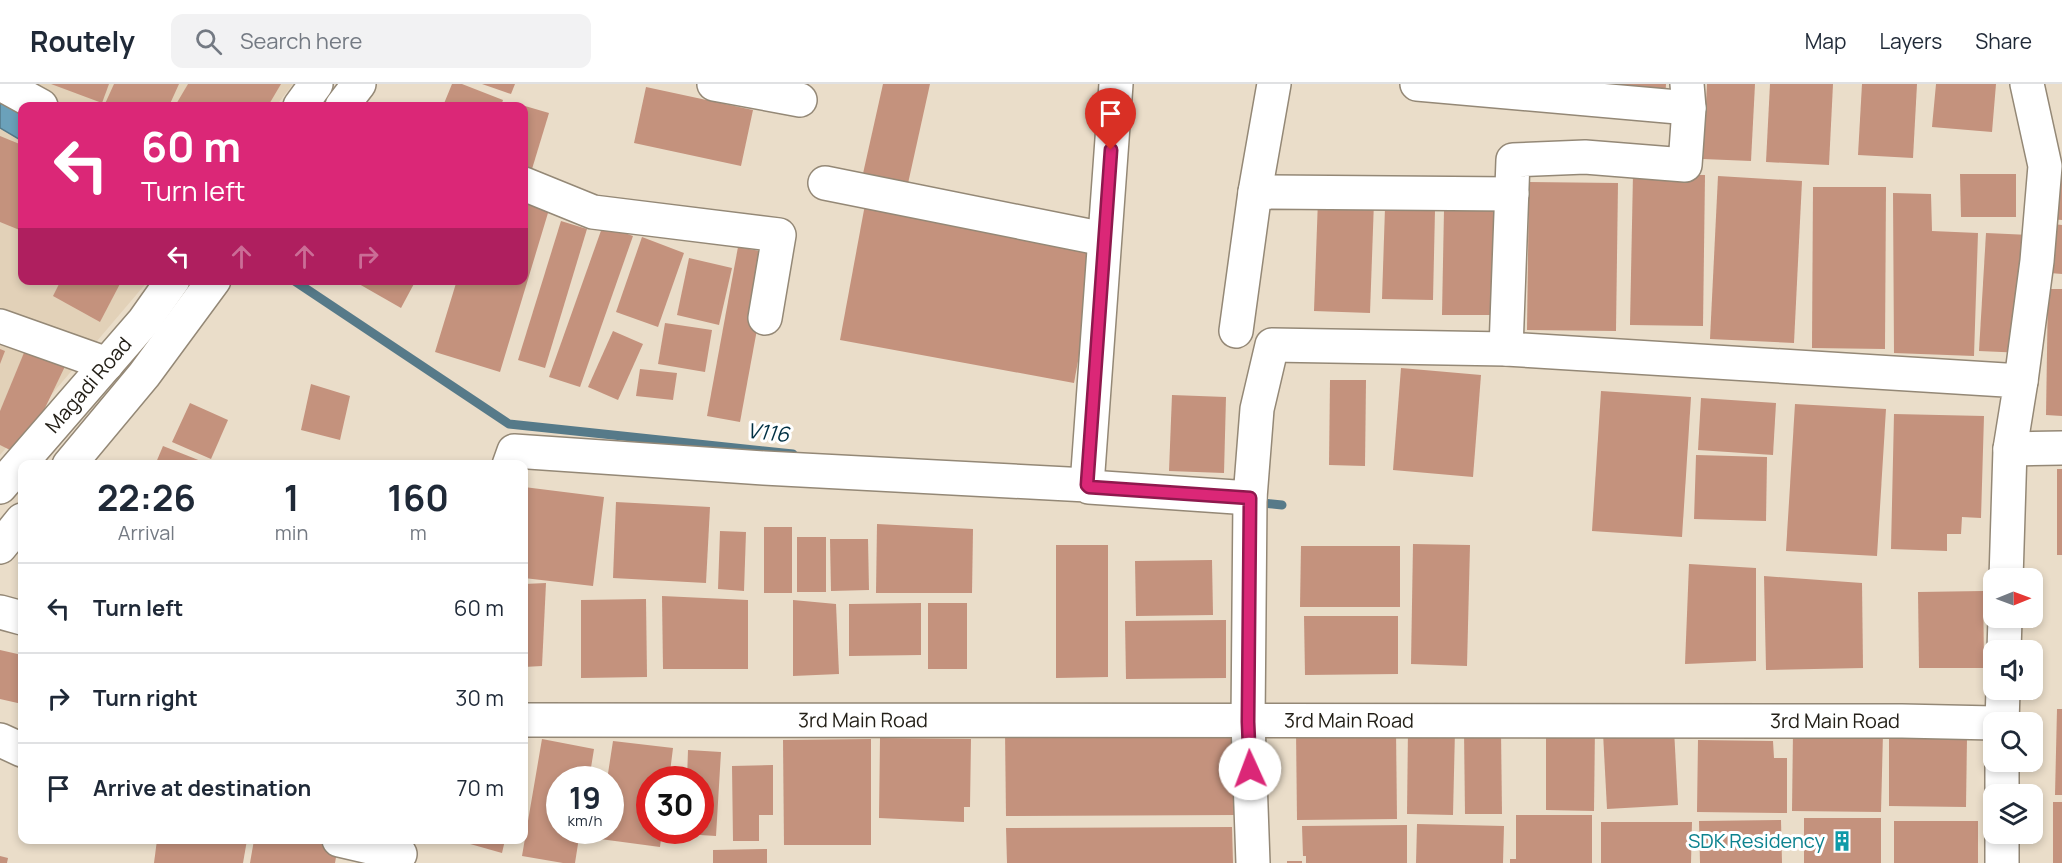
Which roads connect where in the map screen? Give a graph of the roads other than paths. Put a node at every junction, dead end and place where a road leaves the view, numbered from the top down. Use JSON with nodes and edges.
{"nodes":[{"id":1,"x":2,"y":84,"type":"edge"},
{"id":2,"x":316,"y":84,"type":"edge"},
{"id":3,"x":714,"y":84,"type":"edge"},
{"id":4,"x":1116,"y":84,"type":"edge"},
{"id":5,"x":1274,"y":84,"type":"edge"},
{"id":6,"x":1417,"y":84,"type":"edge"},
{"id":7,"x":2027,"y":84,"type":"edge"},
{"id":8,"x":1688,"y":96,"type":"edge"},
{"id":9,"x":800,"y":100,"type":"dead end"},
{"id":10,"x":33,"y":102,"type":"edge"},
{"id":11,"x":303,"y":102,"type":"edge"},
{"id":12,"x":2054,"y":167,"type":"edge"},
{"id":13,"x":825,"y":183,"type":"dead end"},
{"id":14,"x":528,"y":186,"type":"edge"},
{"id":15,"x":1255,"y":192,"type":"junction"},
{"id":16,"x":1512,"y":194,"type":"junction"},
{"id":17,"x":1104,"y":239,"type":"junction"},
{"id":18,"x":169,"y":285,"type":"edge"},
{"id":19,"x":210,"y":285,"type":"edge"},
{"id":20,"x":765,"y":318,"type":"dead end"},
{"id":21,"x":0,"y":326,"type":"edge"},
{"id":22,"x":1236,"y":331,"type":"dead end"},
{"id":23,"x":1506,"y":349,"type":"junction"},
{"id":24,"x":107,"y":364,"type":"junction"},
{"id":25,"x":2021,"y":381,"type":"junction"},
{"id":26,"x":2062,"y":448,"type":"edge"},
{"id":27,"x":2010,"y":449,"type":"junction"},
{"id":28,"x":23,"y":460,"type":"edge"},
{"id":29,"x":73,"y":460,"type":"edge"},
{"id":30,"x":511,"y":460,"type":"edge"},
{"id":31,"x":18,"y":466,"type":"edge"},
{"id":32,"x":1088,"y":486,"type":"junction"},
{"id":33,"x":0,"y":487,"type":"edge"},
{"id":34,"x":1249,"y":497,"type":"junction"},
{"id":35,"x":18,"y":525,"type":"edge"},
{"id":36,"x":0,"y":547,"type":"edge"},
{"id":37,"x":2006,"y":568,"type":"edge"},
{"id":38,"x":0,"y":612,"type":"edge"},
{"id":39,"x":18,"y":617,"type":"edge"},
{"id":40,"x":528,"y":720,"type":"edge"},
{"id":41,"x":1248,"y":722,"type":"junction"},
{"id":42,"x":1983,"y":723,"type":"edge"},
{"id":43,"x":0,"y":740,"type":"edge"},
{"id":44,"x":18,"y":748,"type":"edge"},
{"id":45,"x":360,"y":844,"type":"edge"},
{"id":46,"x":2002,"y":844,"type":"edge"},
{"id":47,"x":401,"y":852,"type":"edge"},
{"id":48,"x":1253,"y":863,"type":"edge"},
{"id":49,"x":2002,"y":863,"type":"edge"}],
"edges":[{"from":1,"to":10,"type":"street"},
{"from":2,"to":11,"type":"street"},
{"from":3,"to":9,"type":"street"},
{"from":4,"to":17,"type":"street"},
{"from":5,"to":15,"type":"street"},
{"from":6,"to":8,"type":"street"},
{"from":7,"to":12,"type":"street"},
{"from":8,"to":16,"type":"street"},
{"from":12,"to":25,"type":"street"},
{"from":13,"to":17,"type":"street"},
{"from":14,"to":20,"type":"street"},
{"from":15,"to":16,"type":"street"},
{"from":15,"to":22,"type":"street"},
{"from":16,"to":23,"type":"street"},
{"from":17,"to":32,"type":"street"},
{"from":18,"to":24,"type":"street","name":"Magadi Road"},
{"from":19,"to":29,"type":"street","name":"Magadi Road"},
{"from":21,"to":24,"type":"street"},
{"from":23,"to":25,"type":"street"},
{"from":23,"to":34,"type":"street"},
{"from":24,"to":28,"type":"street","name":"Magadi Road"},
{"from":25,"to":27,"type":"street"},
{"from":26,"to":27,"type":"street"},
{"from":27,"to":37,"type":"street"},
{"from":30,"to":32,"type":"street"},
{"from":31,"to":33,"type":"street","name":"Magadi Road"},
{"from":32,"to":34,"type":"street"},
{"from":34,"to":41,"type":"street"},
{"from":35,"to":36,"type":"street"},
{"from":38,"to":39,"type":"street"},
{"from":40,"to":41,"type":"street","name":"3rd Main Road"},
{"from":41,"to":42,"type":"street","name":"3rd Main Road"},
{"from":41,"to":48,"type":"street"},
{"from":43,"to":44,"type":"street"},
{"from":45,"to":47,"type":"street"},
{"from":46,"to":49,"type":"street"}]}
